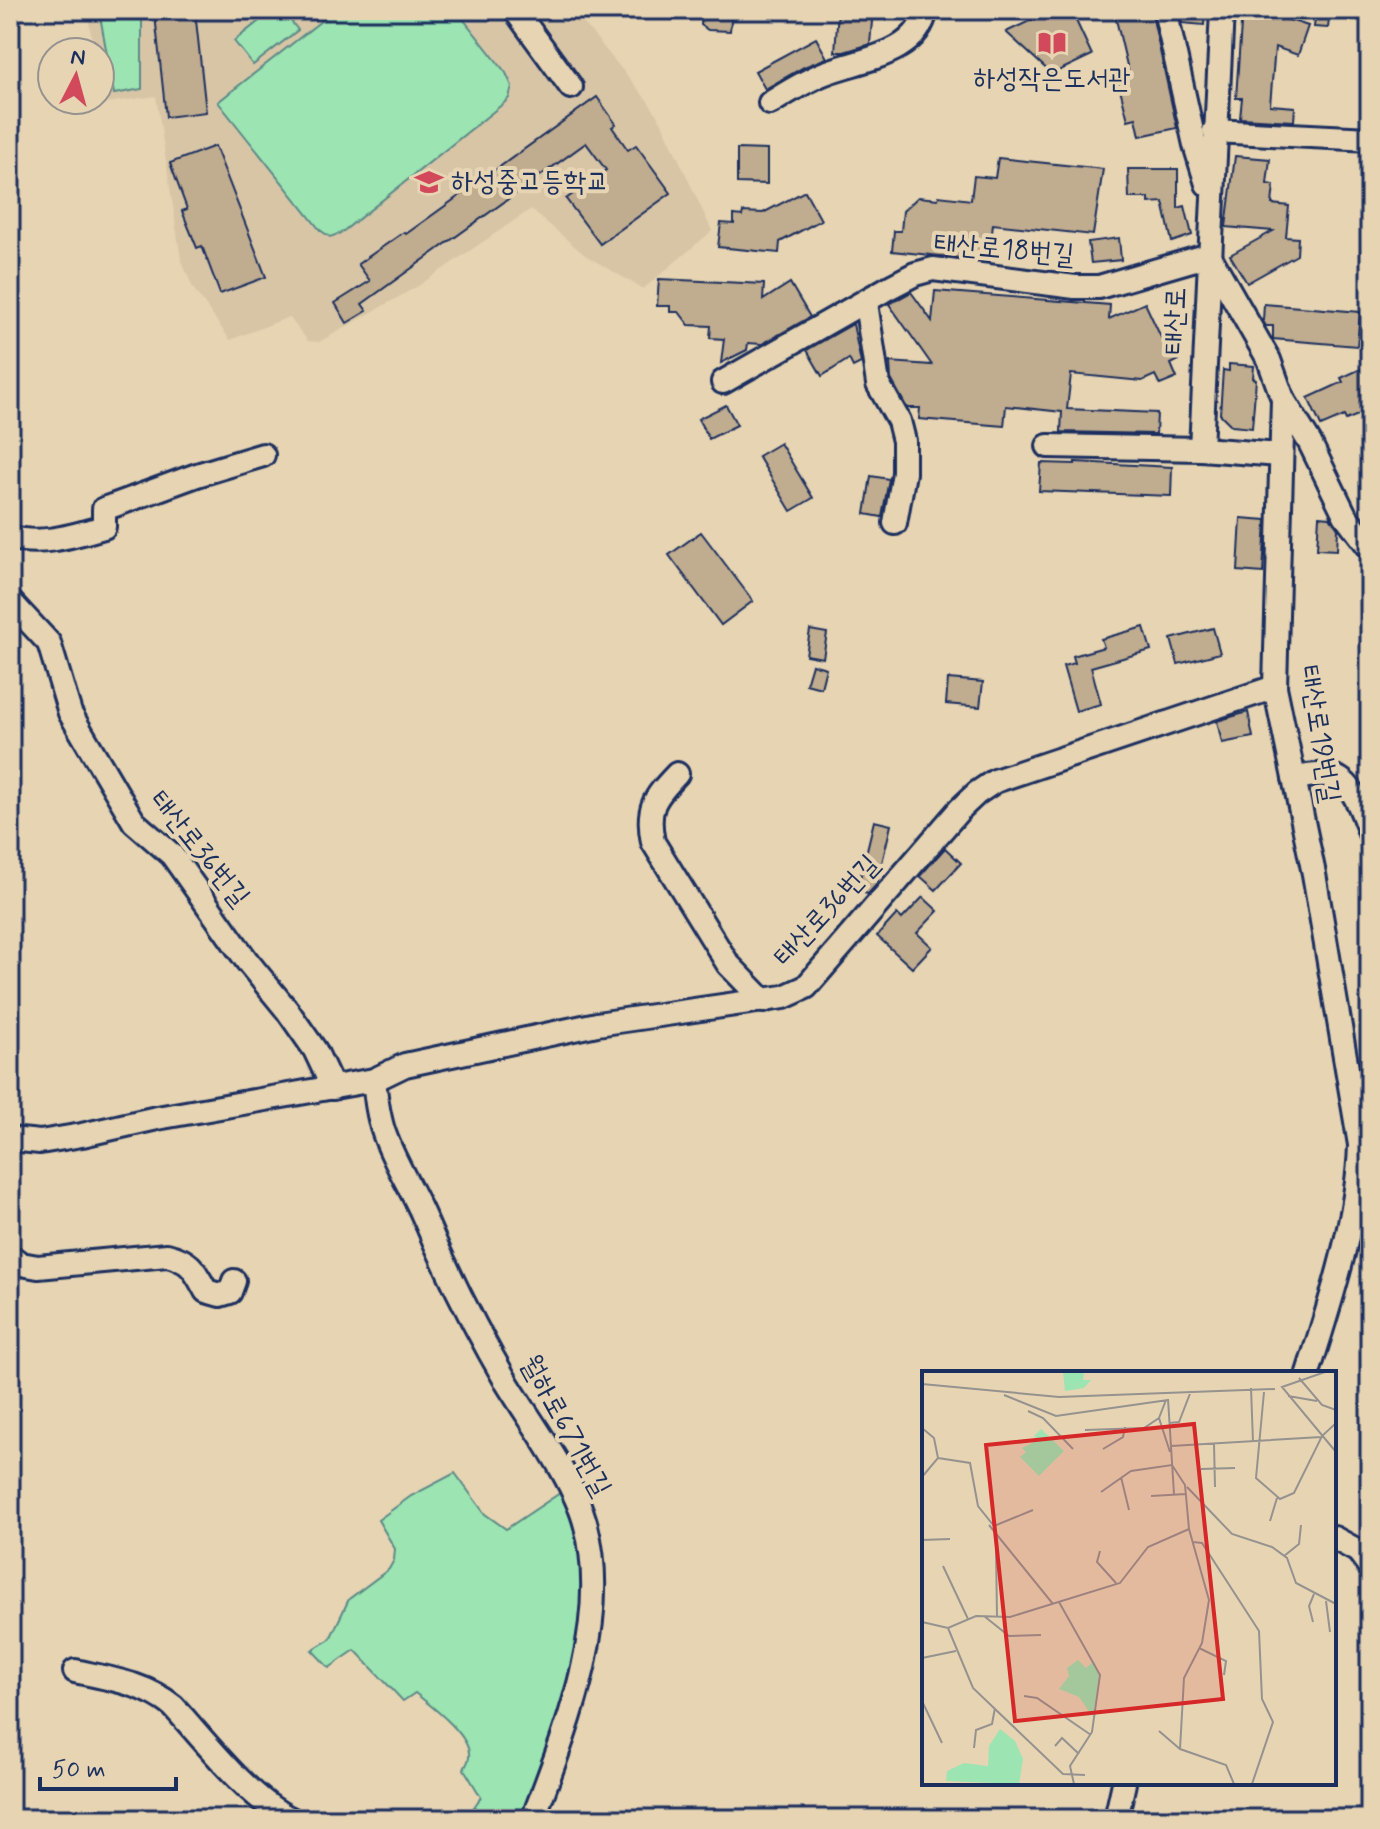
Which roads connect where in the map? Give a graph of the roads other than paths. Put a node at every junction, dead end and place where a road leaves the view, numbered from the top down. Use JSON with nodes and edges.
{"nodes":[{"id":1,"x":515,"y":10,"type":"edge"},
{"id":2,"x":926,"y":10,"type":"edge"},
{"id":3,"x":1165,"y":10,"type":"edge"},
{"id":4,"x":1222,"y":10,"type":"edge"},
{"id":5,"x":571,"y":87,"type":"dead end"},
{"id":6,"x":770,"y":103,"type":"dead end"},
{"id":7,"x":1214,"y":131,"type":"junction"},
{"id":8,"x":1370,"y":139,"type":"edge"},
{"id":9,"x":1212,"y":197,"type":"junction"},
{"id":10,"x":1209,"y":255,"type":"junction"},
{"id":11,"x":866,"y":303,"type":"junction"},
{"id":12,"x":723,"y":382,"type":"dead end"},
{"id":13,"x":1283,"y":399,"type":"junction"},
{"id":14,"x":1048,"y":446,"type":"dead end"},
{"id":15,"x":1201,"y":449,"type":"junction"},
{"id":16,"x":263,"y":455,"type":"dead end"},
{"id":17,"x":1280,"y":455,"type":"junction"},
{"id":18,"x":895,"y":523,"type":"dead end"},
{"id":19,"x":10,"y":537,"type":"edge"},
{"id":20,"x":1370,"y":548,"type":"edge"},
{"id":21,"x":10,"y":601,"type":"edge"},
{"id":22,"x":1275,"y":687,"type":"junction"},
{"id":23,"x":677,"y":774,"type":"dead end"},
{"id":24,"x":1294,"y":778,"type":"junction"},
{"id":25,"x":1370,"y":833,"type":"edge"},
{"id":26,"x":764,"y":1001,"type":"junction"},
{"id":27,"x":374,"y":1080,"type":"junction"},
{"id":28,"x":333,"y":1088,"type":"junction"},
{"id":29,"x":10,"y":1139,"type":"edge"},
{"id":30,"x":10,"y":1256,"type":"edge"},
{"id":31,"x":234,"y":1281,"type":"dead end"},
{"id":32,"x":1309,"y":1371,"type":"edge"},
{"id":33,"x":1336,"y":1539,"type":"edge"},
{"id":34,"x":1370,"y":1567,"type":"edge"},
{"id":35,"x":75,"y":1671,"type":"dead end"},
{"id":36,"x":1124,"y":1785,"type":"edge"},
{"id":37,"x":291,"y":1819,"type":"edge"},
{"id":38,"x":533,"y":1819,"type":"edge"},
{"id":39,"x":1116,"y":1819,"type":"edge"}],
"edges":[{"from":1,"to":5,"type":"street"},
{"from":2,"to":6,"type":"street"},
{"from":3,"to":9,"type":"street","name":"태산로"},
{"from":4,"to":7,"type":"street","name":"태산로"},
{"from":7,"to":8,"type":"street"},
{"from":7,"to":9,"type":"street","name":"태산로"},
{"from":9,"to":10,"type":"street","name":"태산로"},
{"from":10,"to":11,"type":"street","name":"태산로18번길"},
{"from":10,"to":13,"type":"street","name":"태산로19번길"},
{"from":10,"to":15,"type":"street","name":"태산로"},
{"from":11,"to":12,"type":"street","name":"태산로18번길"},
{"from":11,"to":18,"type":"street"},
{"from":13,"to":17,"type":"street","name":"태산로19번길"},
{"from":13,"to":20,"type":"street"},
{"from":14,"to":15,"type":"street"},
{"from":15,"to":17,"type":"street"},
{"from":16,"to":19,"type":"street"},
{"from":17,"to":22,"type":"street","name":"태산로19번길"},
{"from":21,"to":28,"type":"street","name":"태산로36번길"},
{"from":22,"to":24,"type":"street","name":"태산로19번길"},
{"from":22,"to":26,"type":"street","name":"태산로36번길"},
{"from":23,"to":26,"type":"street"},
{"from":24,"to":25,"type":"street"},
{"from":24,"to":32,"type":"street","name":"태산로19번길"},
{"from":26,"to":27,"type":"street","name":"태산로36번길"},
{"from":27,"to":28,"type":"street","name":"태산로36번길"},
{"from":27,"to":38,"type":"street","name":"월하로671번길"},
{"from":28,"to":29,"type":"street","name":"태산로36번길"},
{"from":30,"to":31,"type":"street"},
{"from":33,"to":34,"type":"street"},
{"from":35,"to":37,"type":"street"},
{"from":36,"to":39,"type":"street"}]}
